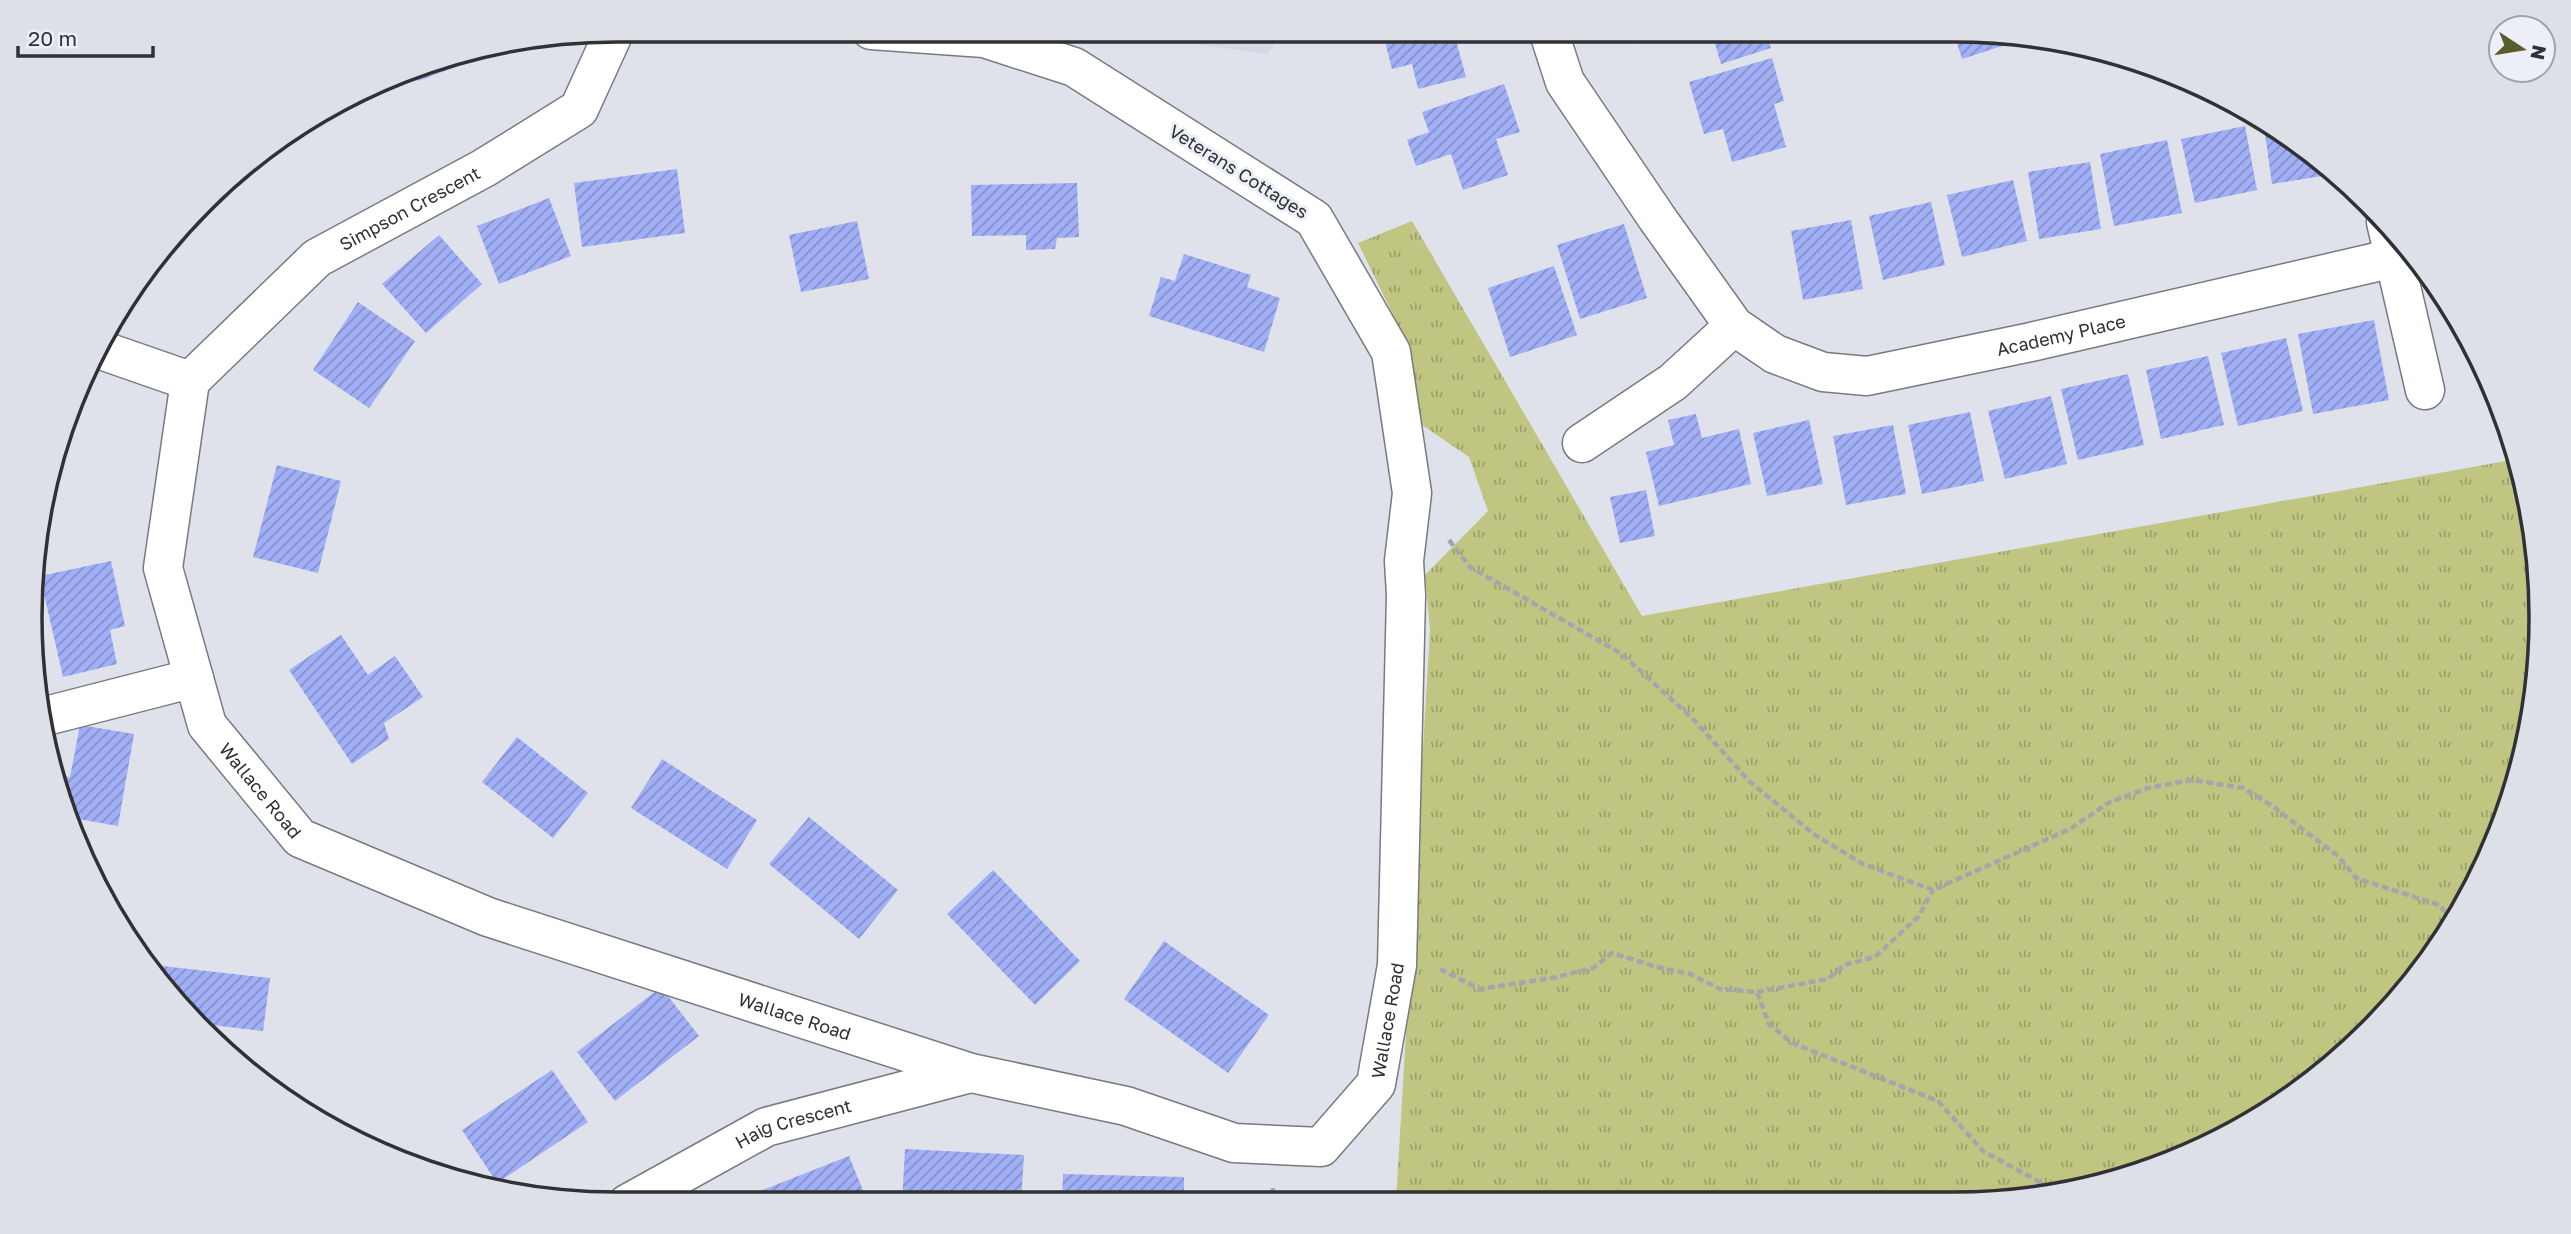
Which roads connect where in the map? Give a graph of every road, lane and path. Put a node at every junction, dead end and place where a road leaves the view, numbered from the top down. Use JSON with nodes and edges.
{"nodes":[{"id":1,"x":610,"y":42,"type":"edge"},
{"id":2,"x":997,"y":42,"type":"edge"},
{"id":3,"x":1552,"y":42,"type":"edge"},
{"id":4,"x":2388,"y":241,"type":"edge"},
{"id":5,"x":2391,"y":244,"type":"edge"},
{"id":6,"x":1734,"y":326,"type":"junction"},
{"id":7,"x":107,"y":352,"type":"edge"},
{"id":8,"x":190,"y":381,"type":"junction"},
{"id":9,"x":2426,"y":390,"type":"dead end"},
{"id":10,"x":1582,"y":443,"type":"dead end"},
{"id":11,"x":1412,"y":492,"type":"junction"},
{"id":12,"x":1406,"y":595,"type":"joint"},
{"id":13,"x":194,"y":678,"type":"junction"},
{"id":14,"x":51,"y":715,"type":"edge"},
{"id":15,"x":1933,"y":890,"type":"junction"},
{"id":16,"x":2446,"y":913,"type":"edge"},
{"id":17,"x":1397,"y":965,"type":"junction"},
{"id":18,"x":1757,"y":992,"type":"junction"},
{"id":19,"x":971,"y":1073,"type":"junction"},
{"id":20,"x":2044,"y":1185,"type":"edge"},
{"id":21,"x":649,"y":1192,"type":"edge"}],
"edges":[{"from":1,"to":8,"type":"street","name":"Simpson Crescent"},
{"from":2,"to":11,"type":"street","name":"Veterans Cottages"},
{"from":3,"to":6,"type":"street","name":"Academy Place"},
{"from":4,"to":6,"type":"street","name":"Academy Place"},
{"from":5,"to":9,"type":"street","name":"Academy Place"},
{"from":6,"to":10,"type":"street"},
{"from":7,"to":8,"type":"street"},
{"from":8,"to":13,"type":"street","name":"Wallace Road"},
{"from":11,"to":12,"type":"street","name":"Veterans Cottages"},
{"from":11,"to":15,"type":"path"},
{"from":12,"to":17,"type":"street","name":"Wallace Road"},
{"from":13,"to":14,"type":"street"},
{"from":13,"to":19,"type":"street","name":"Wallace Road"},
{"from":15,"to":16,"type":"path"},
{"from":15,"to":18,"type":"path"},
{"from":17,"to":18,"type":"path"},
{"from":17,"to":19,"type":"street","name":"Wallace Road"},
{"from":18,"to":20,"type":"path"},
{"from":19,"to":21,"type":"street","name":"Haig Crescent"}]}
